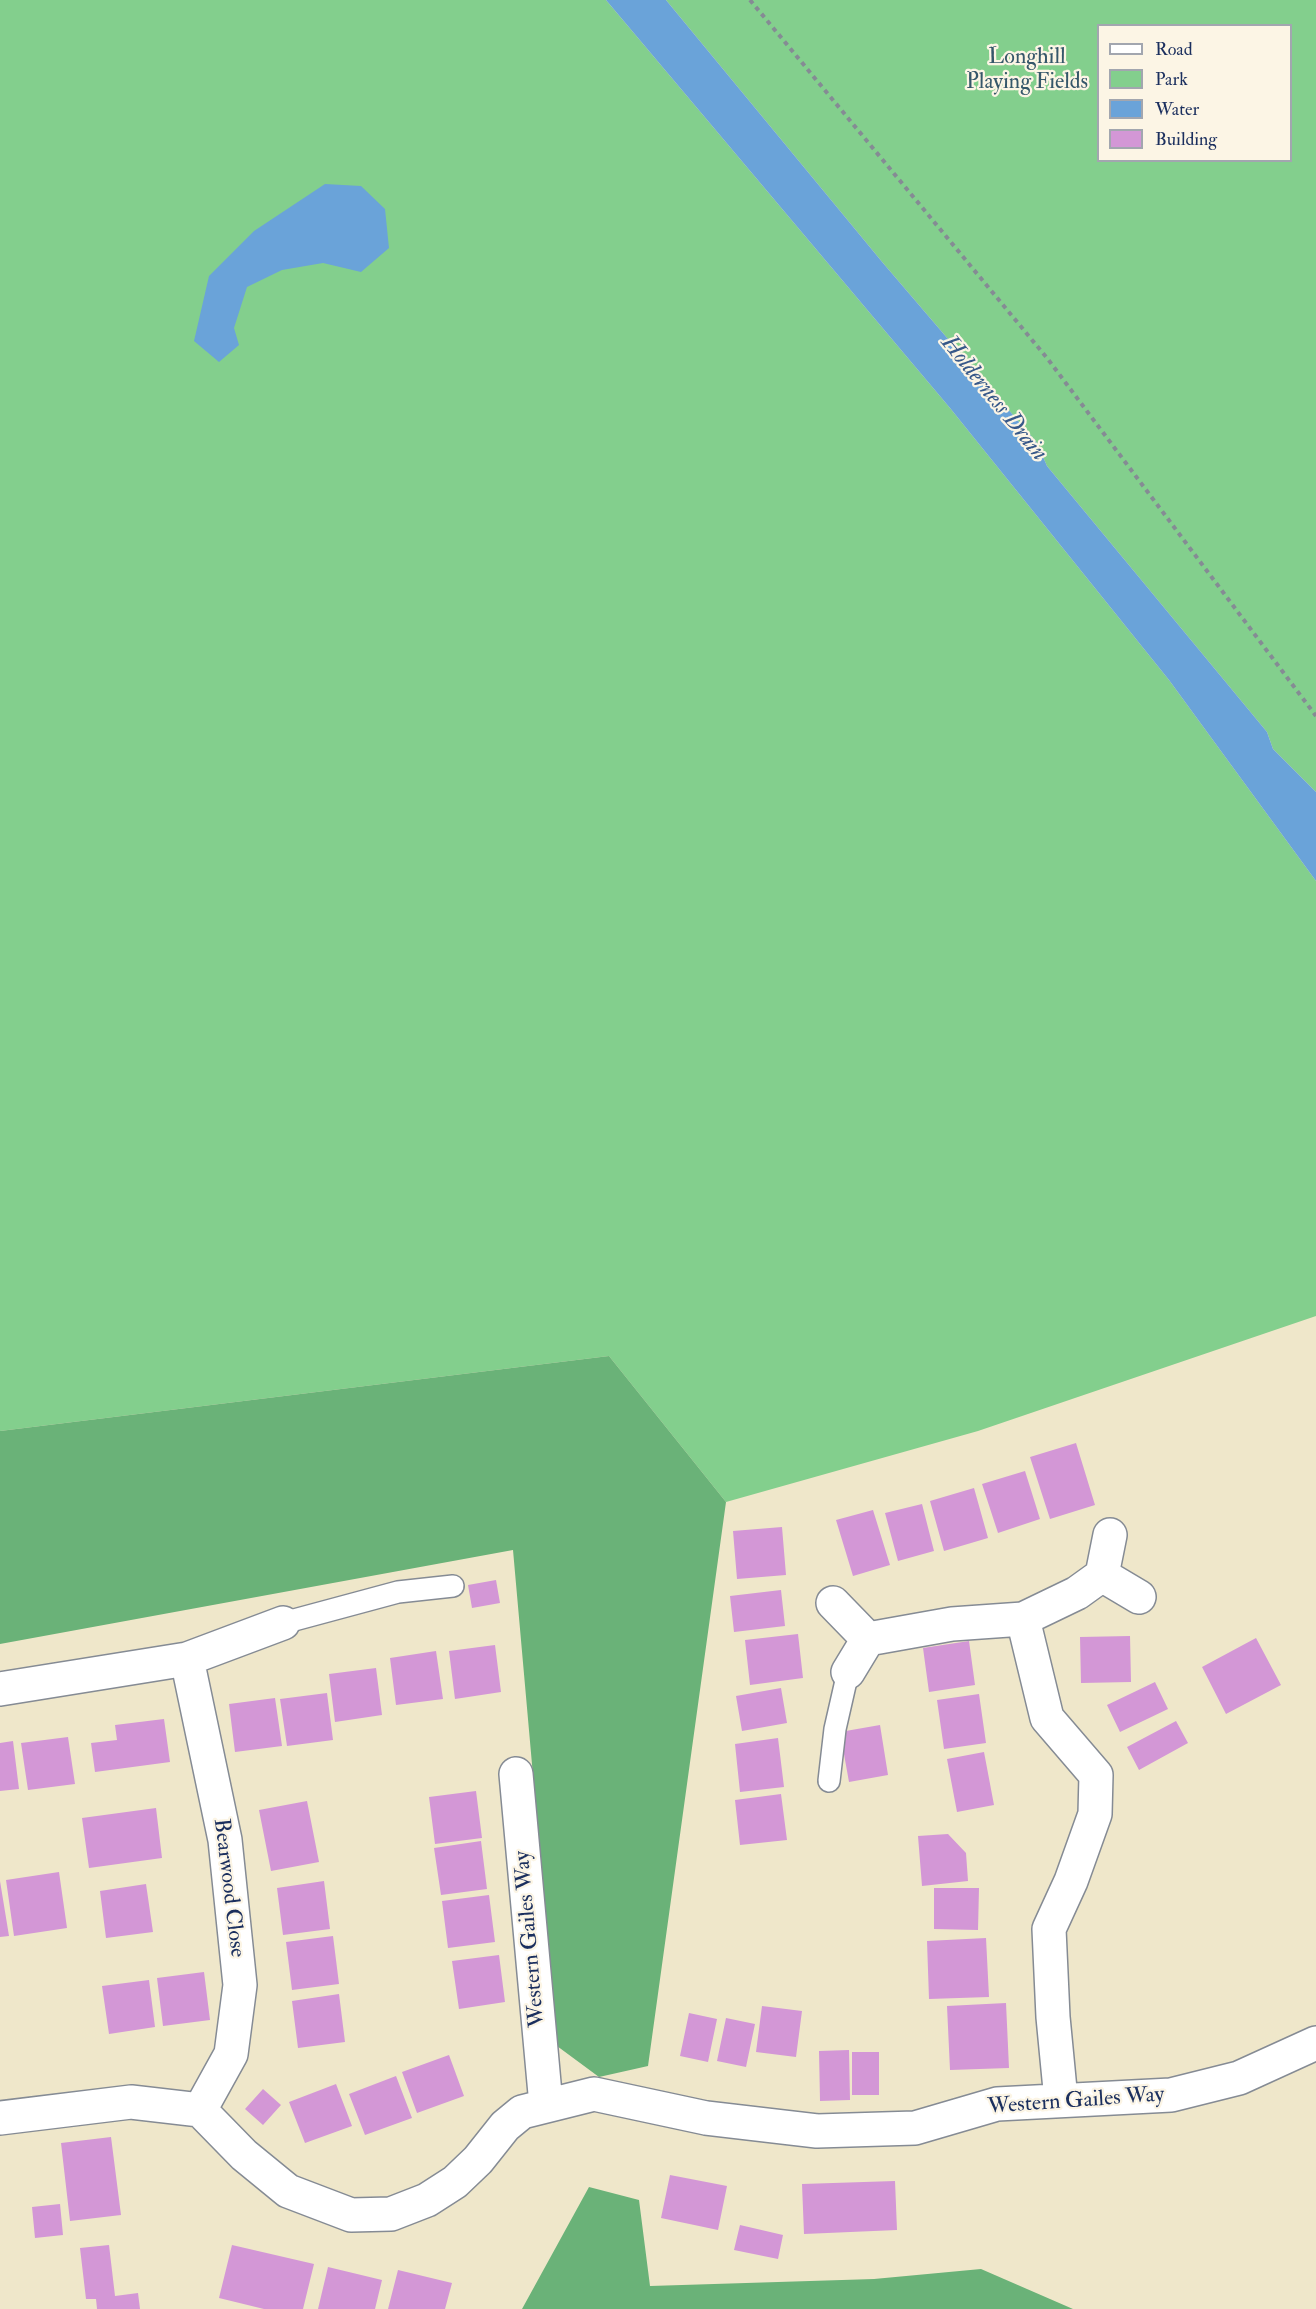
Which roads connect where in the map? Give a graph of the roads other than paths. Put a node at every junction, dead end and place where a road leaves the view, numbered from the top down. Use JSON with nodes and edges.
{"nodes":[{"id":1,"x":1110,"y":1535,"type":"dead end"},
{"id":2,"x":1102,"y":1575,"type":"junction"},
{"id":3,"x":453,"y":1586,"type":"dead end"},
{"id":4,"x":1139,"y":1597,"type":"dead end"},
{"id":5,"x":833,"y":1603,"type":"dead end"},
{"id":6,"x":1023,"y":1620,"type":"junction"},
{"id":7,"x":283,"y":1623,"type":"joint"},
{"id":8,"x":868,"y":1639,"type":"junction"},
{"id":9,"x":187,"y":1659,"type":"junction"},
{"id":10,"x":848,"y":1672,"type":"joint"},
{"id":11,"x":0,"y":1689,"type":"edge"},
{"id":12,"x":516,"y":1774,"type":"dead end"},
{"id":13,"x":829,"y":1781,"type":"dead end"},
{"id":14,"x":1316,"y":2043,"type":"edge"},
{"id":15,"x":1061,"y":2100,"type":"junction"},
{"id":16,"x":546,"y":2105,"type":"junction"},
{"id":17,"x":200,"y":2110,"type":"junction"},
{"id":18,"x":0,"y":2118,"type":"edge"}],
"edges":[{"from":1,"to":2,"type":"street"},
{"from":2,"to":4,"type":"street"},
{"from":2,"to":6,"type":"street"},
{"from":3,"to":7,"type":"lane"},
{"from":5,"to":8,"type":"street"},
{"from":6,"to":8,"type":"street"},
{"from":6,"to":15,"type":"street"},
{"from":7,"to":9,"type":"street"},
{"from":8,"to":10,"type":"street"},
{"from":9,"to":11,"type":"street"},
{"from":9,"to":17,"type":"street","name":"Bearwood Close"},
{"from":10,"to":13,"type":"lane"},
{"from":12,"to":16,"type":"street","name":"Western Gailes Way"},
{"from":14,"to":15,"type":"street","name":"Western Gailes Way"},
{"from":15,"to":16,"type":"street","name":"Western Gailes Way"},
{"from":16,"to":17,"type":"street","name":"Western Gailes Way"},
{"from":17,"to":18,"type":"street"}]}
